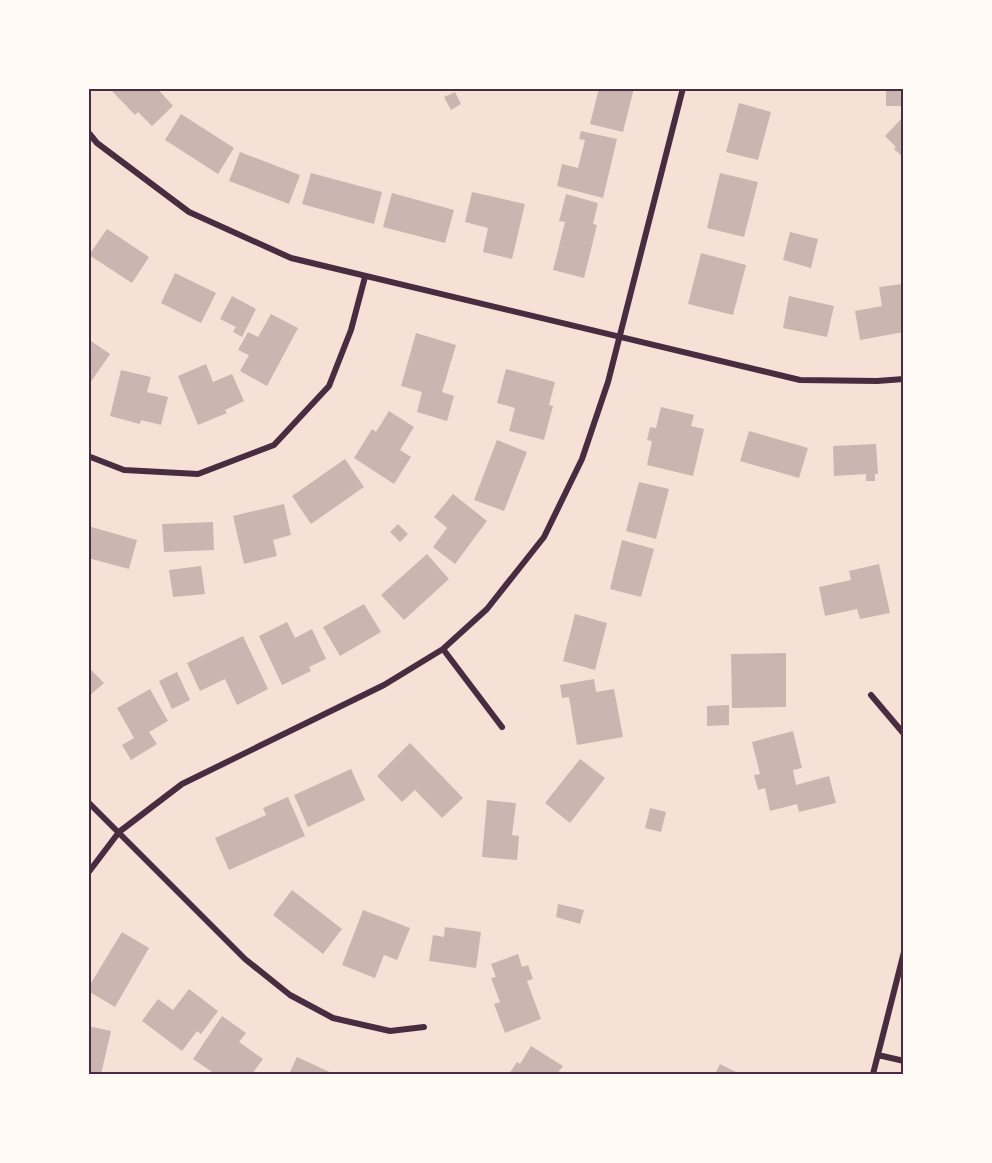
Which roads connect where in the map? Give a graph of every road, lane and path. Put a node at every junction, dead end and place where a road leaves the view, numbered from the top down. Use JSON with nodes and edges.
{"nodes":[{"id":1,"x":683,"y":88,"type":"edge"},
{"id":2,"x":88,"y":132,"type":"edge"},
{"id":3,"x":365,"y":277,"type":"junction"},
{"id":4,"x":620,"y":336,"type":"junction"},
{"id":5,"x":903,"y":379,"type":"edge"},
{"id":6,"x":88,"y":456,"type":"edge"},
{"id":7,"x":443,"y":650,"type":"junction"},
{"id":8,"x":871,"y":695,"type":"dead end"},
{"id":9,"x":502,"y":727,"type":"dead end"},
{"id":10,"x":903,"y":734,"type":"edge"},
{"id":11,"x":88,"y":802,"type":"edge"},
{"id":12,"x":119,"y":832,"type":"junction"},
{"id":13,"x":88,"y":873,"type":"edge"},
{"id":14,"x":903,"y":952,"type":"edge"},
{"id":15,"x":424,"y":1027,"type":"dead end"},
{"id":16,"x":878,"y":1054,"type":"junction"},
{"id":17,"x":903,"y":1061,"type":"edge"},
{"id":18,"x":873,"y":1074,"type":"edge"}],
"edges":[{"from":1,"to":4,"type":"street"},
{"from":2,"to":3,"type":"street"},
{"from":3,"to":4,"type":"street"},
{"from":3,"to":6,"type":"street"},
{"from":4,"to":5,"type":"street"},
{"from":4,"to":7,"type":"street"},
{"from":7,"to":9,"type":"street"},
{"from":7,"to":12,"type":"street"},
{"from":8,"to":10,"type":"street"},
{"from":11,"to":12,"type":"street"},
{"from":12,"to":13,"type":"street"},
{"from":12,"to":15,"type":"street"},
{"from":14,"to":16,"type":"street"},
{"from":16,"to":17,"type":"street"},
{"from":16,"to":18,"type":"street"}]}
